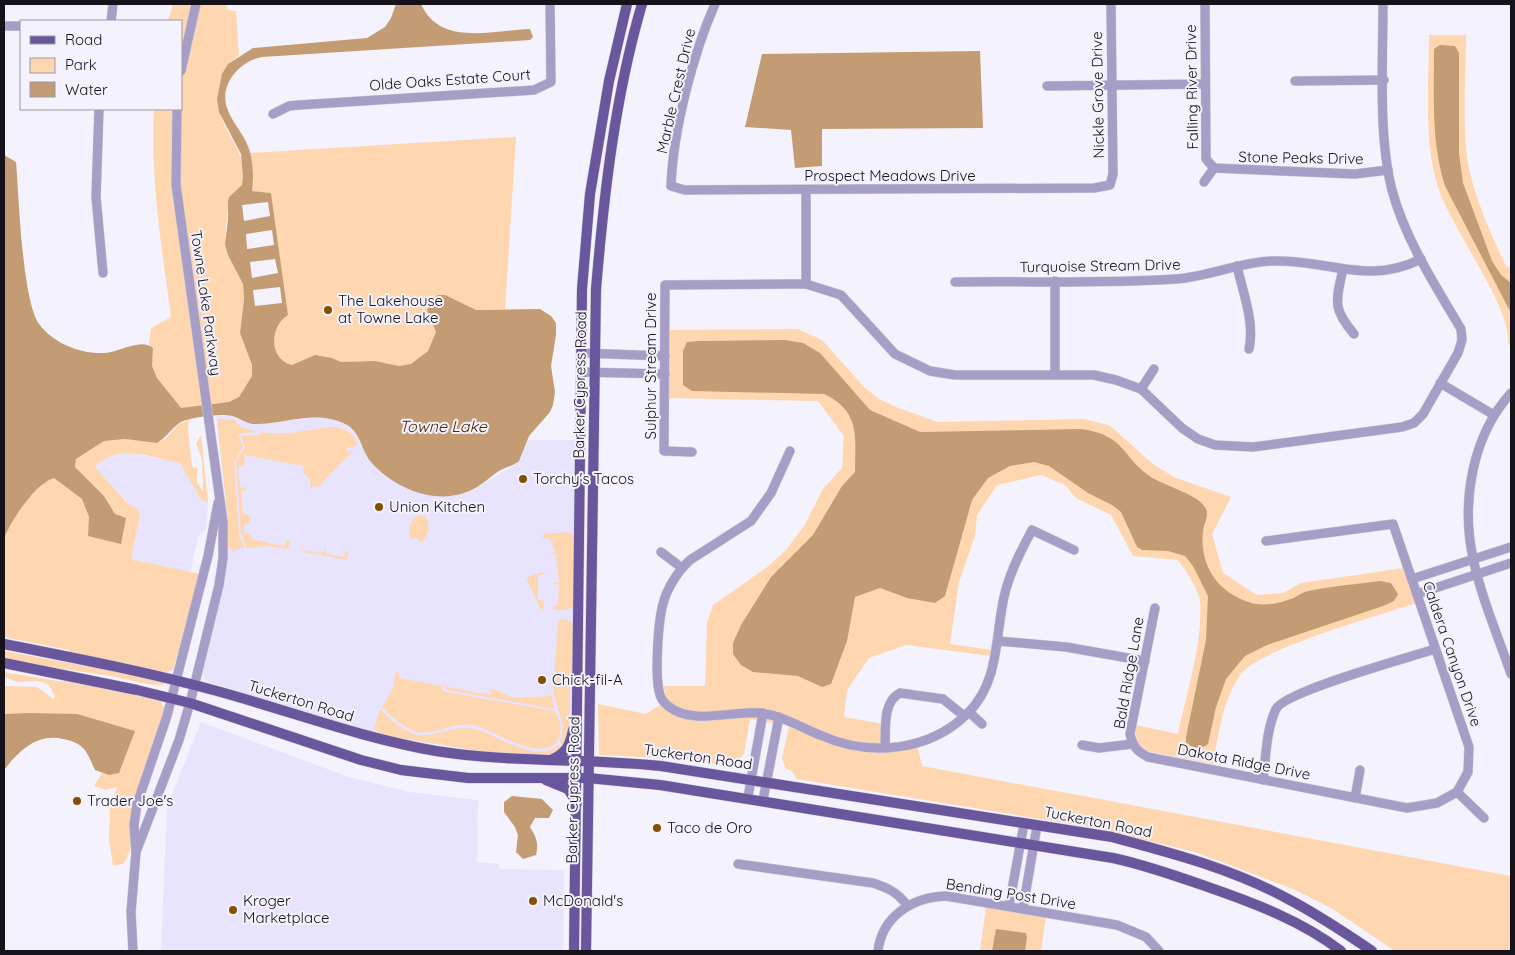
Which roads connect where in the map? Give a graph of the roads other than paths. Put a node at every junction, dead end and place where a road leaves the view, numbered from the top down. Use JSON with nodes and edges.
{"nodes":[{"id":1,"x":113,"y":4,"type":"edge"},
{"id":2,"x":196,"y":4,"type":"edge"},
{"id":3,"x":550,"y":4,"type":"edge"},
{"id":4,"x":627,"y":4,"type":"edge"},
{"id":5,"x":642,"y":4,"type":"edge"},
{"id":6,"x":715,"y":4,"type":"edge"},
{"id":7,"x":1111,"y":4,"type":"edge"},
{"id":8,"x":1205,"y":4,"type":"edge"},
{"id":9,"x":1383,"y":4,"type":"edge"},
{"id":10,"x":110,"y":20,"type":"edge"},
{"id":11,"x":4,"y":26,"type":"edge"},
{"id":12,"x":20,"y":26,"type":"edge"},
{"id":13,"x":612,"y":66,"type":"junction"},
{"id":14,"x":182,"y":67,"type":"edge"},
{"id":15,"x":626,"y":71,"type":"junction"},
{"id":16,"x":1384,"y":80,"type":"junction"},
{"id":17,"x":1295,"y":81,"type":"dead end"},
{"id":18,"x":1205,"y":84,"type":"junction"},
{"id":19,"x":1112,"y":85,"type":"junction"},
{"id":20,"x":1047,"y":86,"type":"dead end"},
{"id":21,"x":99,"y":110,"type":"edge"},
{"id":22,"x":177,"y":110,"type":"edge"},
{"id":23,"x":273,"y":114,"type":"dead end"},
{"id":24,"x":1214,"y":168,"type":"junction"},
{"id":25,"x":1388,"y":170,"type":"junction"},
{"id":26,"x":1204,"y":182,"type":"dead end"},
{"id":27,"x":671,"y":186,"type":"joint"},
{"id":28,"x":1110,"y":186,"type":"joint"},
{"id":29,"x":806,"y":190,"type":"junction"},
{"id":30,"x":1421,"y":259,"type":"junction"},
{"id":31,"x":1237,"y":266,"type":"junction"},
{"id":32,"x":1343,"y":269,"type":"junction"},
{"id":33,"x":103,"y":274,"type":"dead end"},
{"id":34,"x":1055,"y":281,"type":"junction"},
{"id":35,"x":954,"y":282,"type":"dead end"},
{"id":36,"x":806,"y":284,"type":"junction"},
{"id":37,"x":1354,"y":334,"type":"dead end"},
{"id":38,"x":1249,"y":350,"type":"dead end"},
{"id":39,"x":582,"y":353,"type":"junction"},
{"id":40,"x":596,"y":354,"type":"junction"},
{"id":41,"x":665,"y":356,"type":"junction"},
{"id":42,"x":1154,"y":368,"type":"dead end"},
{"id":43,"x":581,"y":372,"type":"junction"},
{"id":44,"x":596,"y":372,"type":"junction"},
{"id":45,"x":665,"y":374,"type":"junction"},
{"id":46,"x":1055,"y":374,"type":"junction"},
{"id":47,"x":1440,"y":383,"type":"junction"},
{"id":48,"x":1141,"y":389,"type":"junction"},
{"id":49,"x":1511,"y":393,"type":"edge"},
{"id":50,"x":1494,"y":415,"type":"junction"},
{"id":51,"x":790,"y":451,"type":"dead end"},
{"id":52,"x":692,"y":452,"type":"dead end"},
{"id":53,"x":218,"y":500,"type":"junction"},
{"id":54,"x":580,"y":529,"type":"junction"},
{"id":55,"x":1266,"y":541,"type":"dead end"},
{"id":56,"x":1511,"y":547,"type":"edge"},
{"id":57,"x":1074,"y":550,"type":"dead end"},
{"id":58,"x":1498,"y":551,"type":"junction"},
{"id":59,"x":661,"y":552,"type":"dead end"},
{"id":60,"x":208,"y":556,"type":"junction"},
{"id":61,"x":223,"y":558,"type":"junction"},
{"id":62,"x":1473,"y":559,"type":"junction"},
{"id":63,"x":1453,"y":565,"type":"junction"},
{"id":64,"x":1507,"y":565,"type":"edge"},
{"id":65,"x":682,"y":568,"type":"junction"},
{"id":66,"x":1438,"y":570,"type":"junction"},
{"id":67,"x":1477,"y":574,"type":"junction"},
{"id":68,"x":1412,"y":579,"type":"junction"},
{"id":69,"x":1458,"y":580,"type":"junction"},
{"id":70,"x":1444,"y":585,"type":"junction"},
{"id":71,"x":590,"y":591,"type":"junction"},
{"id":72,"x":1417,"y":594,"type":"junction"},
{"id":73,"x":1155,"y":608,"type":"dead end"},
{"id":74,"x":998,"y":641,"type":"junction"},
{"id":75,"x":4,"y":644,"type":"edge"},
{"id":76,"x":1436,"y":649,"type":"junction"},
{"id":77,"x":1145,"y":661,"type":"junction"},
{"id":78,"x":4,"y":663,"type":"edge"},
{"id":79,"x":1511,"y":674,"type":"edge"},
{"id":80,"x":176,"y":681,"type":"junction"},
{"id":81,"x":194,"y":685,"type":"junction"},
{"id":82,"x":172,"y":698,"type":"junction"},
{"id":83,"x":190,"y":703,"type":"junction"},
{"id":84,"x":578,"y":710,"type":"junction"},
{"id":85,"x":967,"y":714,"type":"junction"},
{"id":86,"x":771,"y":715,"type":"junction"},
{"id":87,"x":982,"y":724,"type":"dead end"},
{"id":88,"x":759,"y":738,"type":"junction"},
{"id":89,"x":774,"y":742,"type":"junction"},
{"id":90,"x":1132,"y":744,"type":"junction"},
{"id":91,"x":1082,"y":745,"type":"dead end"},
{"id":92,"x":885,"y":748,"type":"junction"},
{"id":93,"x":755,"y":758,"type":"junction"},
{"id":94,"x":548,"y":761,"type":"junction"},
{"id":95,"x":583,"y":761,"type":"junction"},
{"id":96,"x":770,"y":761,"type":"junction"},
{"id":97,"x":1360,"y":770,"type":"dead end"},
{"id":98,"x":538,"y":778,"type":"junction"},
{"id":99,"x":583,"y":778,"type":"junction"},
{"id":100,"x":751,"y":779,"type":"junction"},
{"id":101,"x":1263,"y":780,"type":"junction"},
{"id":102,"x":766,"y":782,"type":"junction"},
{"id":103,"x":1457,"y":792,"type":"junction"},
{"id":104,"x":748,"y":798,"type":"junction"},
{"id":105,"x":1355,"y":798,"type":"junction"},
{"id":106,"x":763,"y":800,"type":"junction"},
{"id":107,"x":577,"y":802,"type":"junction"},
{"id":108,"x":1484,"y":818,"type":"dead end"},
{"id":109,"x":1024,"y":824,"type":"junction"},
{"id":110,"x":1036,"y":826,"type":"junction"},
{"id":111,"x":1020,"y":842,"type":"junction"},
{"id":112,"x":1034,"y":844,"type":"junction"},
{"id":113,"x":136,"y":852,"type":"junction"},
{"id":114,"x":738,"y":864,"type":"dead end"},
{"id":115,"x":1017,"y":864,"type":"junction"},
{"id":116,"x":1030,"y":867,"type":"junction"},
{"id":117,"x":1014,"y":879,"type":"junction"},
{"id":118,"x":1027,"y":881,"type":"junction"},
{"id":119,"x":1292,"y":901,"type":"junction"},
{"id":120,"x":907,"y":905,"type":"junction"},
{"id":121,"x":1010,"y":906,"type":"junction"},
{"id":122,"x":1023,"y":908,"type":"junction"},
{"id":123,"x":1283,"y":917,"type":"junction"},
{"id":124,"x":133,"y":951,"type":"edge"},
{"id":125,"x":574,"y":951,"type":"edge"},
{"id":126,"x":586,"y":951,"type":"edge"},
{"id":127,"x":878,"y":951,"type":"edge"},
{"id":128,"x":1159,"y":951,"type":"edge"},
{"id":129,"x":1341,"y":951,"type":"edge"},
{"id":130,"x":1372,"y":951,"type":"edge"}],
"edges":[{"from":1,"to":10,"type":"street"},
{"from":2,"to":14,"type":"street"},
{"from":3,"to":23,"type":"street","name":"Olde Oaks Estate Court"},
{"from":4,"to":13,"type":"main road","name":"Barker Cypress Road"},
{"from":5,"to":15,"type":"main road","name":"Barker Cypress Road"},
{"from":6,"to":27,"type":"street","name":"Marble Crest Drive"},
{"from":7,"to":19,"type":"street","name":"Nickle Grove Drive"},
{"from":8,"to":18,"type":"street","name":"Falling River Drive"},
{"from":9,"to":16,"type":"street"},
{"from":11,"to":12,"type":"street"},
{"from":13,"to":15,"type":"main road"},
{"from":13,"to":39,"type":"main road","name":"Barker Cypress Road"},
{"from":15,"to":40,"type":"main road","name":"Barker Cypress Road"},
{"from":16,"to":17,"type":"street"},
{"from":16,"to":25,"type":"street"},
{"from":18,"to":19,"type":"street"},
{"from":18,"to":24,"type":"street","name":"Falling River Drive"},
{"from":19,"to":20,"type":"street"},
{"from":19,"to":28,"type":"street","name":"Nickle Grove Drive"},
{"from":21,"to":33,"type":"street"},
{"from":22,"to":53,"type":"street","name":"Towne Lake Parkway"},
{"from":24,"to":25,"type":"street","name":"Stone Peaks Drive"},
{"from":24,"to":26,"type":"street"},
{"from":25,"to":30,"type":"street"},
{"from":27,"to":29,"type":"street","name":"Prospect Meadows Drive"},
{"from":28,"to":29,"type":"street","name":"Prospect Meadows Drive"},
{"from":29,"to":36,"type":"street"},
{"from":30,"to":32,"type":"street","name":"Turquoise Stream Drive"},
{"from":30,"to":47,"type":"street"},
{"from":31,"to":32,"type":"street","name":"Turquoise Stream Drive"},
{"from":31,"to":34,"type":"street","name":"Turquoise Stream Drive"},
{"from":31,"to":38,"type":"street"},
{"from":32,"to":37,"type":"street"},
{"from":34,"to":35,"type":"street","name":"Turquoise Stream Drive"},
{"from":34,"to":46,"type":"street"},
{"from":36,"to":41,"type":"street","name":"Sulphur Stream Drive"},
{"from":36,"to":46,"type":"street"},
{"from":39,"to":40,"type":"street"},
{"from":39,"to":43,"type":"main road","name":"Barker Cypress Road"},
{"from":40,"to":41,"type":"street"},
{"from":40,"to":44,"type":"main road","name":"Barker Cypress Road"},
{"from":41,"to":45,"type":"street","name":"Sulphur Stream Drive"},
{"from":42,"to":48,"type":"street"},
{"from":43,"to":44,"type":"street"},
{"from":43,"to":54,"type":"main road","name":"Barker Cypress Road"},
{"from":44,"to":45,"type":"street"},
{"from":44,"to":71,"type":"main road","name":"Barker Cypress Road"},
{"from":45,"to":52,"type":"street","name":"Sulphur Stream Drive"},
{"from":46,"to":48,"type":"street"},
{"from":47,"to":48,"type":"street"},
{"from":47,"to":50,"type":"street"},
{"from":49,"to":50,"type":"street"},
{"from":50,"to":62,"type":"street"},
{"from":51,"to":65,"type":"street"},
{"from":53,"to":60,"type":"street","name":"Towne Lake Parkway"},
{"from":53,"to":61,"type":"street","name":"Towne Lake Parkway"},
{"from":54,"to":71,"type":"main road"},
{"from":54,"to":84,"type":"main road","name":"Barker Cypress Road"},
{"from":55,"to":68,"type":"street","name":"Caldera Canyon Drive"},
{"from":56,"to":58,"type":"street"},
{"from":57,"to":74,"type":"street"},
{"from":58,"to":62,"type":"street"},
{"from":58,"to":64,"type":"street"},
{"from":59,"to":65,"type":"street"},
{"from":60,"to":61,"type":"street"},
{"from":60,"to":80,"type":"street","name":"Towne Lake Parkway"},
{"from":61,"to":81,"type":"street","name":"Towne Lake Parkway"},
{"from":62,"to":63,"type":"street"},
{"from":62,"to":67,"type":"street"},
{"from":63,"to":66,"type":"street"},
{"from":63,"to":69,"type":"street"},
{"from":64,"to":67,"type":"street"},
{"from":65,"to":86,"type":"street"},
{"from":66,"to":68,"type":"street"},
{"from":66,"to":70,"type":"street"},
{"from":67,"to":69,"type":"street"},
{"from":67,"to":79,"type":"street"},
{"from":68,"to":72,"type":"street","name":"Caldera Canyon Drive"},
{"from":69,"to":70,"type":"street"},
{"from":70,"to":72,"type":"street"},
{"from":71,"to":95,"type":"main road","name":"Barker Cypress Road"},
{"from":72,"to":76,"type":"street","name":"Caldera Canyon Drive"},
{"from":73,"to":77,"type":"street","name":"Bald Ridge Lane"},
{"from":74,"to":77,"type":"street"},
{"from":74,"to":85,"type":"street"},
{"from":75,"to":80,"type":"main road","name":"Tuckerton Road"},
{"from":76,"to":101,"type":"street"},
{"from":76,"to":103,"type":"street","name":"Caldera Canyon Drive"},
{"from":77,"to":90,"type":"street","name":"Bald Ridge Lane"},
{"from":78,"to":82,"type":"main road"},
{"from":80,"to":81,"type":"main road","name":"Tuckerton Road"},
{"from":80,"to":82,"type":"street","name":"Towne Lake Parkway"},
{"from":81,"to":83,"type":"street","name":"Towne Lake Parkway"},
{"from":81,"to":94,"type":"main road","name":"Tuckerton Road"},
{"from":82,"to":83,"type":"main road"},
{"from":82,"to":113,"type":"street","name":"Towne Lake Parkway"},
{"from":83,"to":98,"type":"main road"},
{"from":83,"to":113,"type":"street","name":"Towne Lake Parkway"},
{"from":84,"to":94,"type":"main road"},
{"from":84,"to":95,"type":"main road","name":"Barker Cypress Road"},
{"from":85,"to":87,"type":"street"},
{"from":85,"to":92,"type":"street"},
{"from":85,"to":92,"type":"street"},
{"from":86,"to":88,"type":"street"},
{"from":86,"to":89,"type":"street"},
{"from":86,"to":92,"type":"street"},
{"from":88,"to":89,"type":"street"},
{"from":88,"to":93,"type":"street"},
{"from":89,"to":96,"type":"street"},
{"from":90,"to":91,"type":"street"},
{"from":90,"to":101,"type":"street","name":"Dakota Ridge Drive"},
{"from":93,"to":96,"type":"street"},
{"from":93,"to":100,"type":"street"},
{"from":94,"to":95,"type":"main road","name":"Tuckerton Road"},
{"from":95,"to":99,"type":"main road","name":"Barker Cypress Road"},
{"from":95,"to":100,"type":"main road","name":"Tuckerton Road"},
{"from":96,"to":102,"type":"street"},
{"from":97,"to":105,"type":"street"},
{"from":98,"to":99,"type":"main road"},
{"from":98,"to":107,"type":"main road"},
{"from":99,"to":104,"type":"main road"},
{"from":99,"to":107,"type":"main road","name":"Barker Cypress Road"},
{"from":99,"to":126,"type":"main road","name":"Barker Cypress Road"},
{"from":100,"to":102,"type":"main road","name":"Tuckerton Road"},
{"from":100,"to":104,"type":"street"},
{"from":101,"to":105,"type":"street","name":"Dakota Ridge Drive"},
{"from":102,"to":106,"type":"street"},
{"from":102,"to":109,"type":"main road","name":"Tuckerton Road"},
{"from":103,"to":105,"type":"street","name":"Dakota Ridge Drive"},
{"from":103,"to":108,"type":"street"},
{"from":104,"to":106,"type":"main road"},
{"from":106,"to":111,"type":"main road"},
{"from":107,"to":125,"type":"main road","name":"Barker Cypress Road"},
{"from":109,"to":110,"type":"main road","name":"Tuckerton Road"},
{"from":109,"to":111,"type":"street"},
{"from":110,"to":112,"type":"street"},
{"from":110,"to":119,"type":"main road","name":"Tuckerton Road"},
{"from":111,"to":112,"type":"main road"},
{"from":111,"to":115,"type":"street"},
{"from":112,"to":116,"type":"street"},
{"from":112,"to":123,"type":"main road"},
{"from":113,"to":124,"type":"street","name":"Towne Lake Parkway"},
{"from":114,"to":120,"type":"street"},
{"from":115,"to":116,"type":"street"},
{"from":115,"to":117,"type":"street"},
{"from":116,"to":118,"type":"street"},
{"from":117,"to":118,"type":"street"},
{"from":117,"to":121,"type":"street"},
{"from":118,"to":122,"type":"street"},
{"from":119,"to":123,"type":"main road"},
{"from":119,"to":130,"type":"main road","name":"Tuckerton Road"},
{"from":120,"to":121,"type":"street","name":"Bending Post Drive"},
{"from":120,"to":127,"type":"street","name":"Bending Post Drive"},
{"from":121,"to":122,"type":"street","name":"Bending Post Drive"},
{"from":122,"to":128,"type":"street","name":"Bending Post Drive"},
{"from":123,"to":129,"type":"main road"}]}
